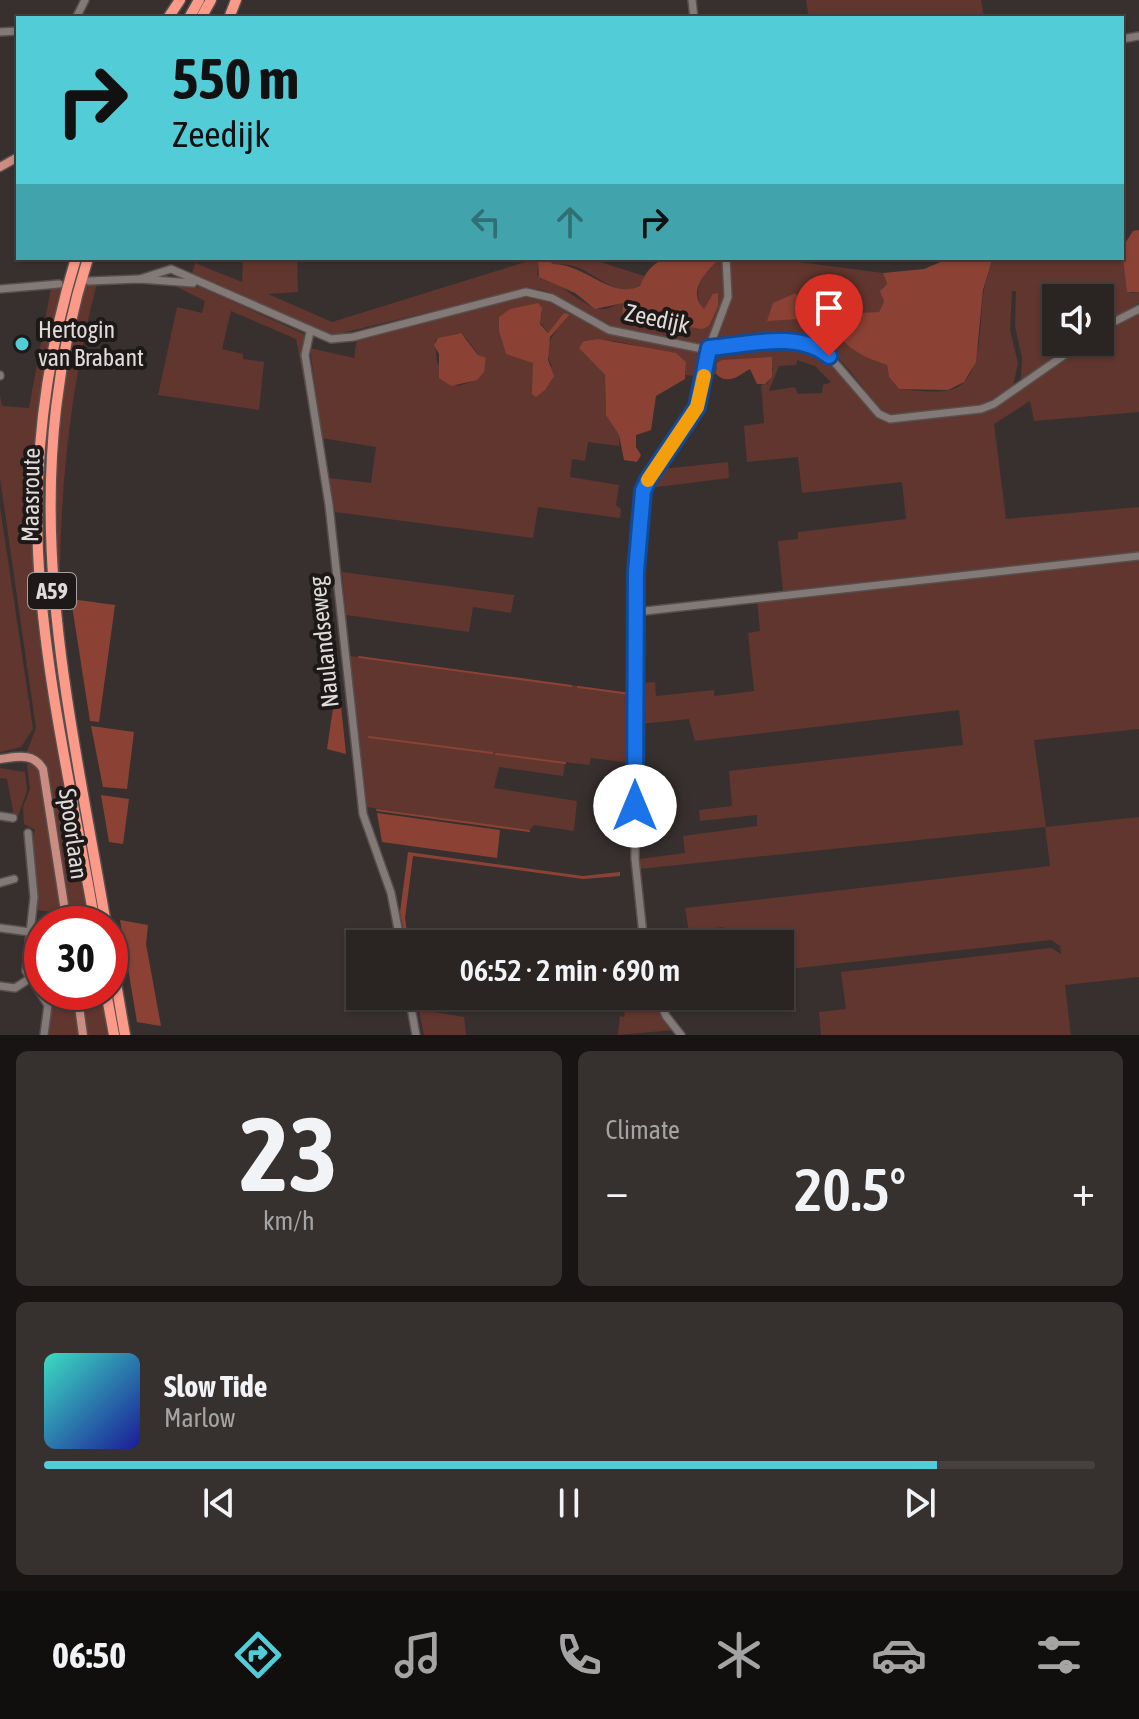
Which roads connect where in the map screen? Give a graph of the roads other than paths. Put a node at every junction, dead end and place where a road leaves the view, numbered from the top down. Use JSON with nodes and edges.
{"nodes":[{"id":1,"x":76,"y":260,"type":"edge"},
{"id":2,"x":88,"y":260,"type":"edge"},
{"id":3,"x":726,"y":260,"type":"edge"},
{"id":4,"x":140,"y":279,"type":"junction"},
{"id":5,"x":89,"y":281,"type":"dead end"},
{"id":6,"x":196,"y":283,"type":"junction"},
{"id":7,"x":59,"y":284,"type":"dead end"},
{"id":8,"x":0,"y":289,"type":"edge"},
{"id":9,"x":1139,"y":309,"type":"edge"},
{"id":10,"x":1114,"y":322,"type":"edge"},
{"id":11,"x":310,"y":332,"type":"junction"},
{"id":12,"x":709,"y":348,"type":"junction"},
{"id":13,"x":1063,"y":356,"type":"edge"},
{"id":14,"x":1139,"y":556,"type":"edge"},
{"id":15,"x":636,"y":612,"type":"junction"},
{"id":16,"x":0,"y":760,"type":"edge"},
{"id":17,"x":0,"y":816,"type":"edge"},
{"id":18,"x":13,"y":818,"type":"dead end"},
{"id":19,"x":28,"y":833,"type":"dead end"},
{"id":20,"x":14,"y":879,"type":"dead end"},
{"id":21,"x":0,"y":883,"type":"edge"},
{"id":22,"x":33,"y":906,"type":"edge"},
{"id":23,"x":64,"y":906,"type":"edge"},
{"id":24,"x":92,"y":906,"type":"edge"},
{"id":25,"x":103,"y":906,"type":"edge"},
{"id":26,"x":0,"y":928,"type":"edge"},
{"id":27,"x":398,"y":930,"type":"edge"},
{"id":28,"x":642,"y":930,"type":"edge"},
{"id":29,"x":24,"y":931,"type":"edge"},
{"id":30,"x":24,"y":982,"type":"edge"},
{"id":31,"x":0,"y":986,"type":"edge"},
{"id":32,"x":47,"y":1010,"type":"edge"},
{"id":33,"x":80,"y":1010,"type":"edge"},
{"id":34,"x":109,"y":1010,"type":"edge"},
{"id":35,"x":121,"y":1010,"type":"edge"},
{"id":36,"x":412,"y":1010,"type":"edge"},
{"id":37,"x":664,"y":1010,"type":"edge"},
{"id":38,"x":44,"y":1035,"type":"edge"},
{"id":39,"x":83,"y":1035,"type":"edge"},
{"id":40,"x":114,"y":1035,"type":"edge"},
{"id":41,"x":125,"y":1035,"type":"edge"},
{"id":42,"x":416,"y":1035,"type":"edge"},
{"id":43,"x":681,"y":1035,"type":"edge"}],
"edges":[{"from":1,"to":24,"type":"highway","name":"Maasroute","number":"A59"},
{"from":2,"to":25,"type":"highway","name":"Maasroute","number":"A59"},
{"from":3,"to":12,"type":"street"},
{"from":4,"to":5,"type":"street","name":"Zeedijk"},
{"from":4,"to":6,"type":"street","name":"Zeedijk"},
{"from":4,"to":6,"type":"street","name":"Zeedijk"},
{"from":6,"to":11,"type":"street","name":"Zeedijk"},
{"from":7,"to":8,"type":"street"},
{"from":9,"to":10,"type":"street"},
{"from":11,"to":12,"type":"street","name":"Zeedijk"},
{"from":11,"to":27,"type":"street","name":"Naulandseweg"},
{"from":12,"to":13,"type":"street","name":"Zeedijk"},
{"from":12,"to":15,"type":"street"},
{"from":14,"to":15,"type":"street"},
{"from":15,"to":28,"type":"street"},
{"from":16,"to":23,"type":"main road","name":"Spoorlaan"},
{"from":17,"to":18,"type":"street"},
{"from":19,"to":22,"type":"street"},
{"from":20,"to":21,"type":"street"},
{"from":26,"to":29,"type":"street"},
{"from":30,"to":31,"type":"street"},
{"from":32,"to":38,"type":"street"},
{"from":33,"to":39,"type":"main road"},
{"from":34,"to":40,"type":"highway"},
{"from":35,"to":41,"type":"highway"},
{"from":36,"to":42,"type":"street"},
{"from":37,"to":43,"type":"street"}]}
